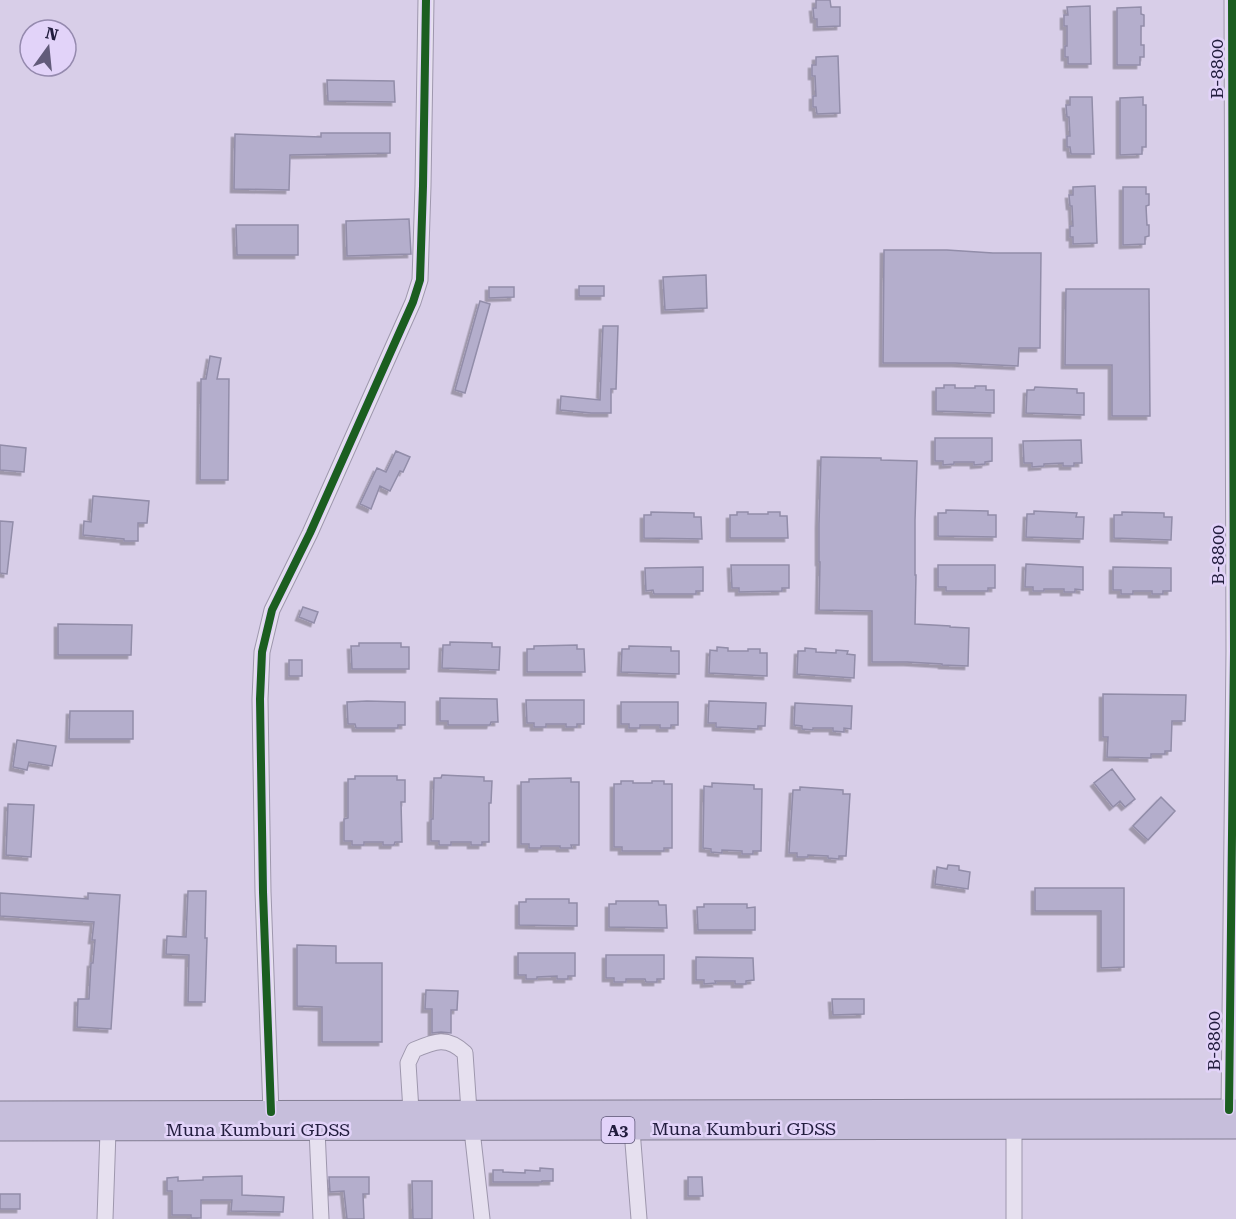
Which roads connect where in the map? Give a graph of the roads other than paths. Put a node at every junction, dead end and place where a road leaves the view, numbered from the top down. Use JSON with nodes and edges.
{"nodes":[{"id":1,"x":426,"y":0,"type":"edge"},
{"id":2,"x":1232,"y":0,"type":"edge"},
{"id":3,"x":411,"y":1111,"type":"junction"},
{"id":4,"x":0,"y":1112,"type":"edge"},
{"id":5,"x":271,"y":1112,"type":"junction"},
{"id":6,"x":1234,"y":1116,"type":"edge"},
{"id":7,"x":470,"y":1121,"type":"junction"},
{"id":8,"x":1014,"y":1128,"type":"junction"},
{"id":9,"x":0,"y":1130,"type":"edge"},
{"id":10,"x":317,"y":1130,"type":"junction"},
{"id":11,"x":632,"y":1130,"type":"junction"},
{"id":12,"x":108,"y":1131,"type":"junction"},
{"id":13,"x":105,"y":1219,"type":"edge"},
{"id":14,"x":321,"y":1219,"type":"edge"},
{"id":15,"x":482,"y":1219,"type":"edge"},
{"id":16,"x":639,"y":1219,"type":"edge"},
{"id":17,"x":1014,"y":1219,"type":"edge"}],
"edges":[{"from":1,"to":5,"type":"street"},
{"from":2,"to":6,"type":"street","name":"B-8800"},
{"from":3,"to":5,"type":"highway","name":"Muna Kumburi GDSS","number":"A3"},
{"from":3,"to":7,"type":"highway","name":"Muna Kumburi GDSS","number":"A3"},
{"from":3,"to":7,"type":"street"},
{"from":4,"to":5,"type":"highway","name":"Muna Kumburi GDSS","number":"A3"},
{"from":6,"to":7,"type":"highway","name":"Muna Kumburi GDSS","number":"A3"},
{"from":6,"to":8,"type":"highway","name":"Muna Kumburi GDSS","number":"A3"},
{"from":7,"to":10,"type":"highway","name":"Muna Kumburi GDSS","number":"A3"},
{"from":7,"to":11,"type":"highway","name":"Muna Kumburi GDSS","number":"A3"},
{"from":7,"to":15,"type":"street"},
{"from":8,"to":11,"type":"highway","name":"Muna Kumburi GDSS","number":"A3"},
{"from":8,"to":17,"type":"street"},
{"from":9,"to":12,"type":"highway","name":"Muna Kumburi GDSS","number":"A3"},
{"from":10,"to":12,"type":"highway","name":"Muna Kumburi GDSS","number":"A3"},
{"from":10,"to":14,"type":"street"},
{"from":11,"to":16,"type":"street"},
{"from":12,"to":13,"type":"street"}]}
